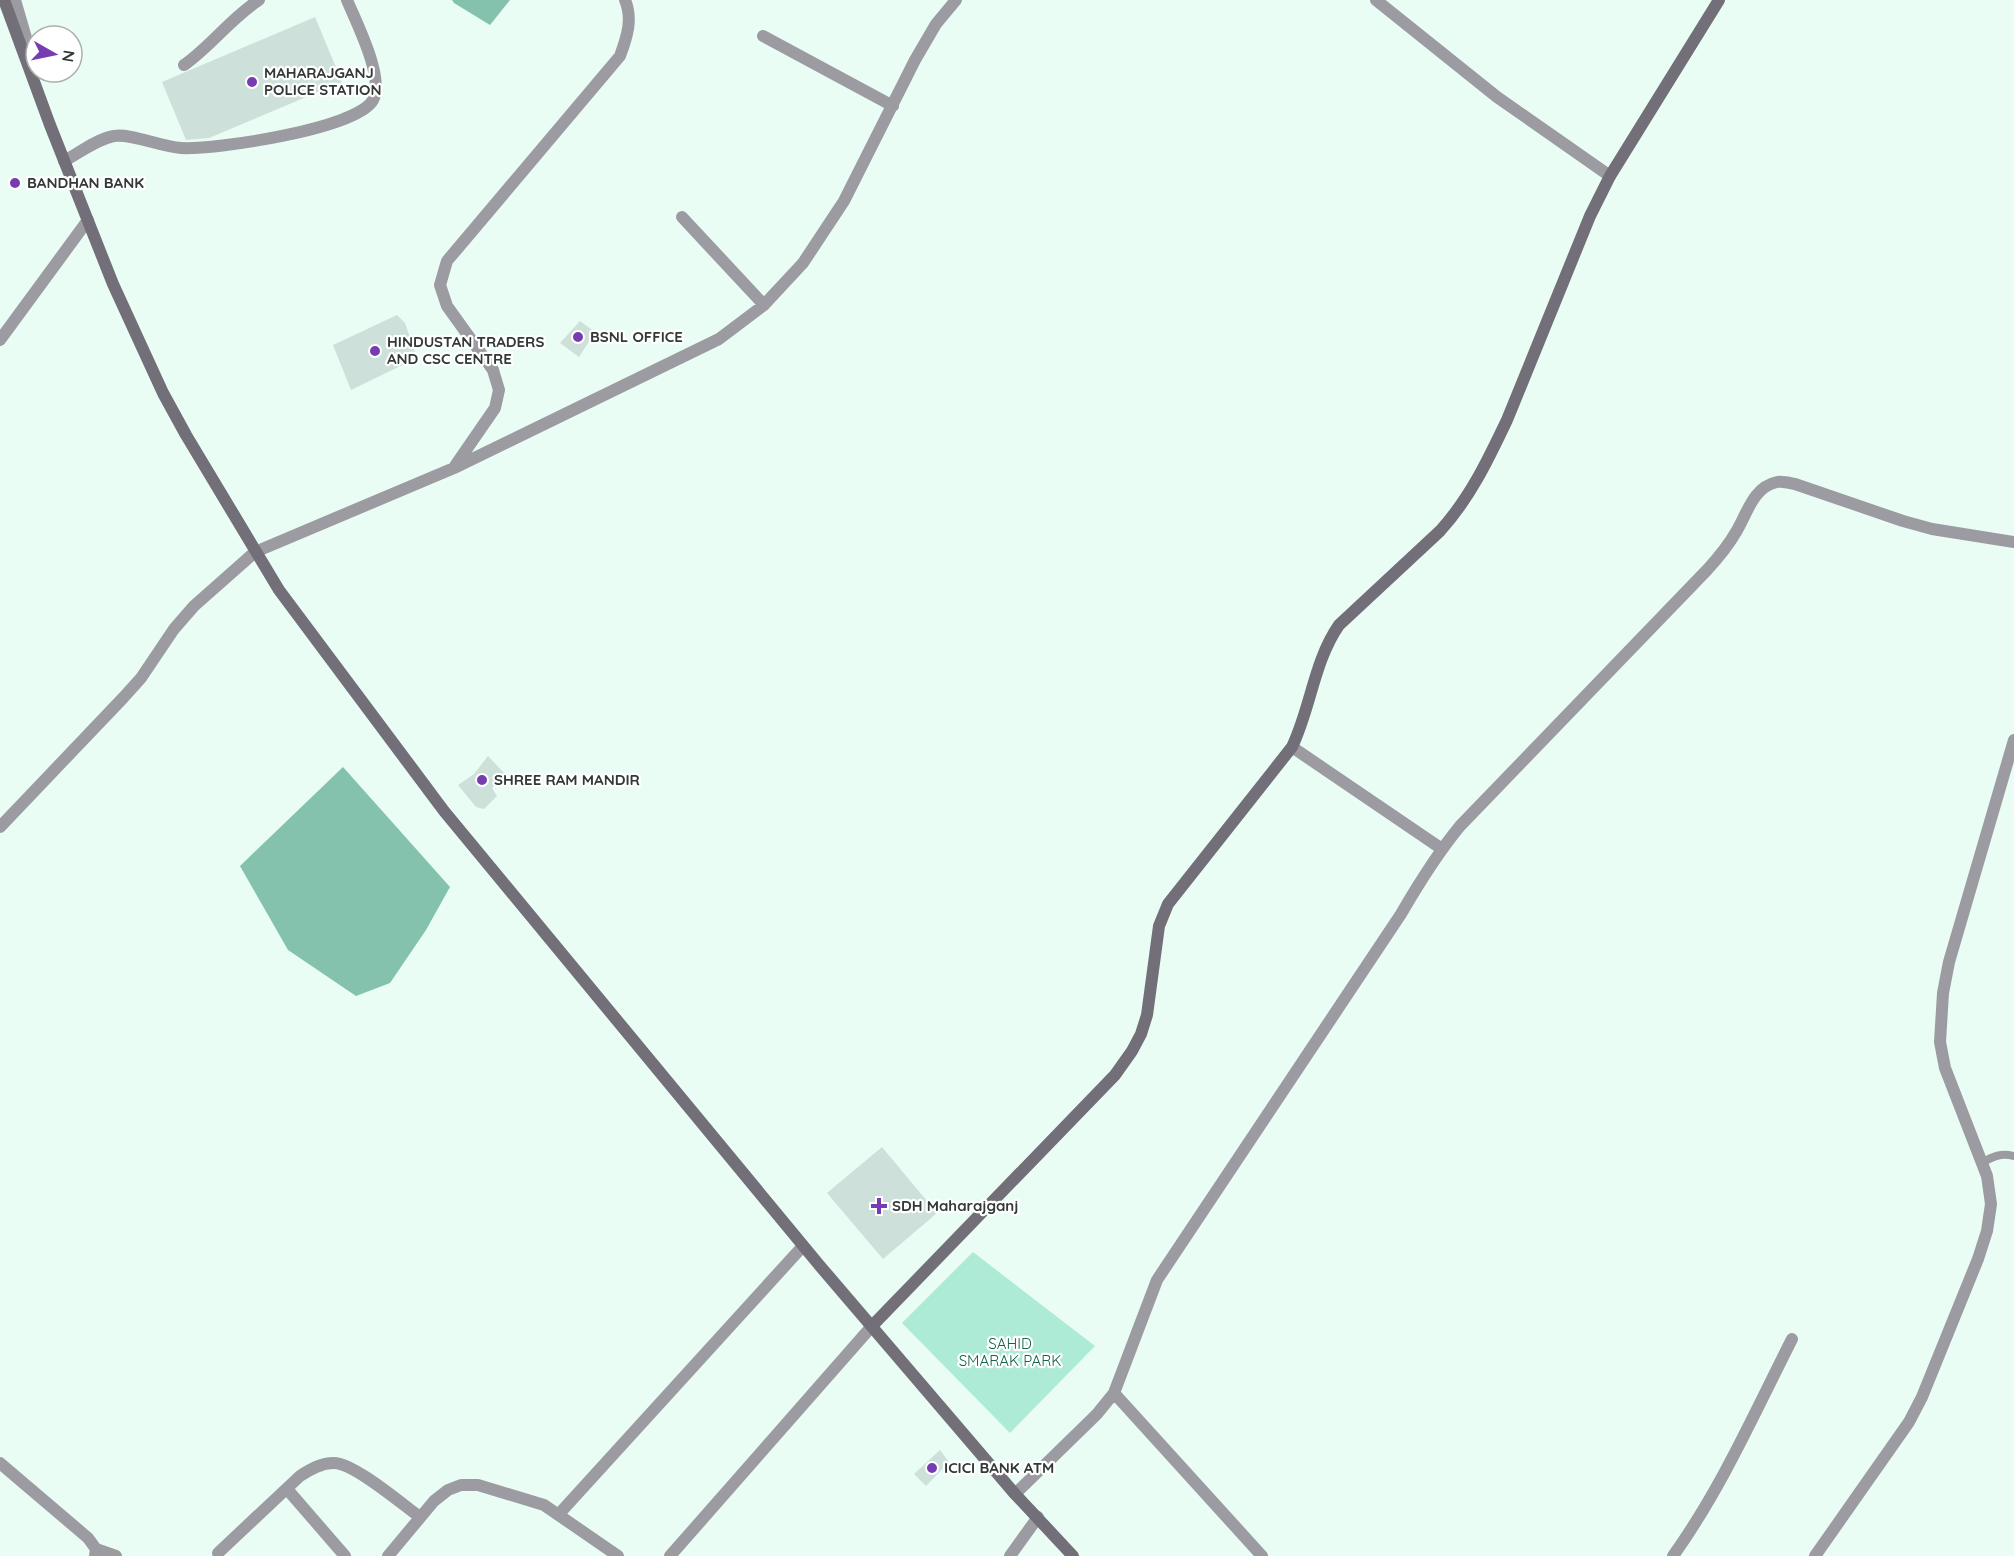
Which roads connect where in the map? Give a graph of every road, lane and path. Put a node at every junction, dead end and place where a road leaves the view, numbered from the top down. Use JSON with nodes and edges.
{"nodes":[{"id":1,"x":4,"y":0,"type":"edge"},
{"id":2,"x":15,"y":0,"type":"edge"},
{"id":3,"x":259,"y":0,"type":"edge"},
{"id":4,"x":347,"y":0,"type":"edge"},
{"id":5,"x":956,"y":0,"type":"edge"},
{"id":6,"x":1376,"y":0,"type":"edge"},
{"id":7,"x":1719,"y":0,"type":"edge"},
{"id":8,"x":630,"y":3,"type":"edge"},
{"id":9,"x":763,"y":36,"type":"dead end"},
{"id":10,"x":184,"y":65,"type":"dead end"},
{"id":11,"x":893,"y":106,"type":"junction"},
{"id":12,"x":50,"y":125,"type":"junction"},
{"id":13,"x":64,"y":161,"type":"junction"},
{"id":14,"x":1610,"y":176,"type":"junction"},
{"id":15,"x":682,"y":217,"type":"dead end"},
{"id":16,"x":88,"y":219,"type":"junction"},
{"id":17,"x":765,"y":305,"type":"junction"},
{"id":18,"x":0,"y":340,"type":"edge"},
{"id":19,"x":454,"y":468,"type":"junction"},
{"id":20,"x":2014,"y":542,"type":"edge"},
{"id":21,"x":255,"y":552,"type":"junction"},
{"id":22,"x":2014,"y":740,"type":"edge"},
{"id":23,"x":1292,"y":747,"type":"junction"},
{"id":24,"x":0,"y":827,"type":"edge"},
{"id":25,"x":1442,"y":849,"type":"junction"},
{"id":26,"x":2014,"y":1156,"type":"edge"},
{"id":27,"x":1982,"y":1163,"type":"junction"},
{"id":28,"x":803,"y":1246,"type":"junction"},
{"id":29,"x":872,"y":1326,"type":"junction"},
{"id":30,"x":1792,"y":1339,"type":"dead end"},
{"id":31,"x":1114,"y":1392,"type":"junction"},
{"id":32,"x":0,"y":1463,"type":"edge"},
{"id":33,"x":287,"y":1489,"type":"junction"},
{"id":34,"x":1015,"y":1494,"type":"junction"},
{"id":35,"x":559,"y":1514,"type":"junction"},
{"id":36,"x":420,"y":1517,"type":"junction"},
{"id":37,"x":1038,"y":1517,"type":"junction"},
{"id":38,"x":96,"y":1552,"type":"edge"},
{"id":39,"x":218,"y":1553,"type":"dead end"},
{"id":40,"x":116,"y":1556,"type":"edge"},
{"id":41,"x":345,"y":1556,"type":"edge"},
{"id":42,"x":388,"y":1556,"type":"edge"},
{"id":43,"x":618,"y":1556,"type":"edge"},
{"id":44,"x":670,"y":1556,"type":"edge"},
{"id":45,"x":1010,"y":1556,"type":"edge"},
{"id":46,"x":1073,"y":1556,"type":"edge"},
{"id":47,"x":1262,"y":1556,"type":"edge"},
{"id":48,"x":1673,"y":1556,"type":"edge"},
{"id":49,"x":1815,"y":1556,"type":"edge"}],
"edges":[{"from":1,"to":12,"type":"street"},
{"from":2,"to":12,"type":"street"},
{"from":3,"to":10,"type":"street"},
{"from":4,"to":13,"type":"street"},
{"from":5,"to":11,"type":"street"},
{"from":6,"to":14,"type":"street"},
{"from":7,"to":14,"type":"street"},
{"from":8,"to":19,"type":"street"},
{"from":9,"to":11,"type":"street"},
{"from":11,"to":17,"type":"street"},
{"from":12,"to":13,"type":"street"},
{"from":13,"to":16,"type":"street"},
{"from":14,"to":23,"type":"street"},
{"from":15,"to":17,"type":"street"},
{"from":16,"to":18,"type":"street"},
{"from":16,"to":21,"type":"street"},
{"from":17,"to":19,"type":"street"},
{"from":19,"to":21,"type":"street"},
{"from":20,"to":25,"type":"street"},
{"from":21,"to":24,"type":"street"},
{"from":21,"to":28,"type":"street"},
{"from":22,"to":27,"type":"street"},
{"from":23,"to":25,"type":"street"},
{"from":23,"to":29,"type":"street"},
{"from":25,"to":31,"type":"street"},
{"from":26,"to":27,"type":"lane"},
{"from":27,"to":49,"type":"street"},
{"from":28,"to":29,"type":"street"},
{"from":28,"to":35,"type":"street"},
{"from":29,"to":34,"type":"street"},
{"from":29,"to":44,"type":"street"},
{"from":30,"to":48,"type":"street"},
{"from":31,"to":34,"type":"street"},
{"from":31,"to":47,"type":"street"},
{"from":32,"to":38,"type":"street"},
{"from":33,"to":36,"type":"street"},
{"from":33,"to":39,"type":"street"},
{"from":33,"to":41,"type":"street"},
{"from":34,"to":37,"type":"street"},
{"from":35,"to":36,"type":"street"},
{"from":35,"to":43,"type":"street"},
{"from":36,"to":42,"type":"street"},
{"from":37,"to":45,"type":"street"},
{"from":37,"to":46,"type":"street"},
{"from":38,"to":40,"type":"street"}]}
